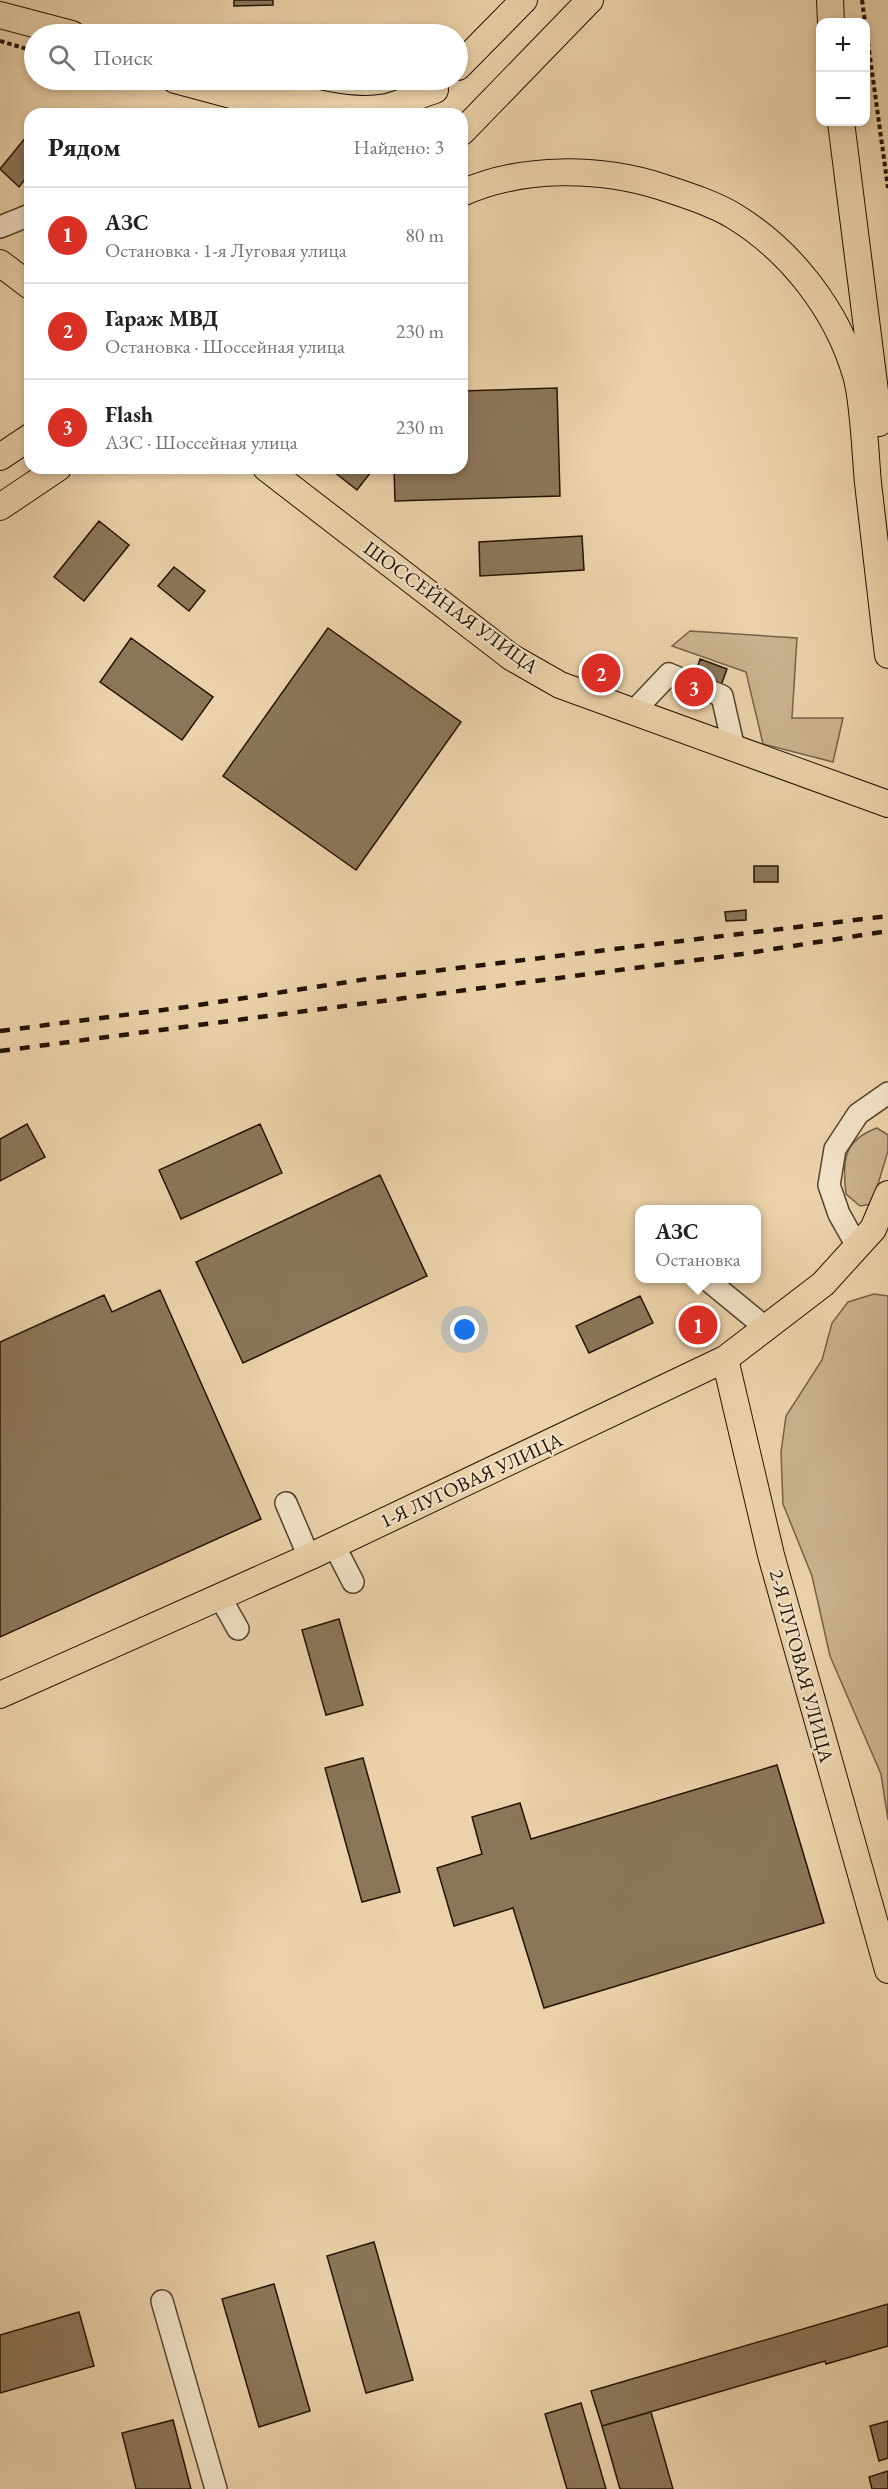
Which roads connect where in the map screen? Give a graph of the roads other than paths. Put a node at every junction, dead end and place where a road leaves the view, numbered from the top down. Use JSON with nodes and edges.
{"nodes":[{"id":1,"x":524,"y":0,"type":"edge"},
{"id":2,"x":590,"y":0,"type":"edge"},
{"id":3,"x":830,"y":0,"type":"edge"},
{"id":4,"x":0,"y":15,"type":"edge"},
{"id":5,"x":831,"y":18,"type":"edge"},
{"id":6,"x":34,"y":24,"type":"edge"},
{"id":7,"x":0,"y":32,"type":"edge"},
{"id":8,"x":24,"y":38,"type":"edge"},
{"id":9,"x":468,"y":57,"type":"edge"},
{"id":10,"x":212,"y":90,"type":"edge"},
{"id":11,"x":270,"y":90,"type":"edge"},
{"id":12,"x":428,"y":90,"type":"edge"},
{"id":13,"x":435,"y":90,"type":"edge"},
{"id":14,"x":266,"y":108,"type":"edge"},
{"id":15,"x":418,"y":108,"type":"edge"},
{"id":16,"x":468,"y":126,"type":"edge"},
{"id":17,"x":842,"y":126,"type":"edge"},
{"id":18,"x":468,"y":190,"type":"edge"},
{"id":19,"x":24,"y":218,"type":"edge"},
{"id":20,"x":0,"y":228,"type":"edge"},
{"id":21,"x":0,"y":263,"type":"edge"},
{"id":22,"x":24,"y":281,"type":"edge"},
{"id":23,"x":24,"y":441,"type":"edge"},
{"id":24,"x":0,"y":457,"type":"edge"},
{"id":25,"x":49,"y":474,"type":"edge"},
{"id":26,"x":274,"y":474,"type":"edge"},
{"id":27,"x":888,"y":501,"type":"edge"},
{"id":28,"x":0,"y":507,"type":"edge"},
{"id":29,"x":888,"y":655,"type":"edge"},
{"id":30,"x":632,"y":713,"type":"junction"},
{"id":31,"x":734,"y":749,"type":"junction"},
{"id":32,"x":888,"y":804,"type":"edge"},
{"id":33,"x":888,"y":1093,"type":"edge"},
{"id":34,"x":888,"y":1194,"type":"edge"},
{"id":35,"x":873,"y":1238,"type":"edge"},
{"id":36,"x":711,"y":1283,"type":"edge"},
{"id":37,"x":766,"y":1328,"type":"junction"},
{"id":38,"x":725,"y":1359,"type":"junction"},
{"id":39,"x":286,"y":1503,"type":"dead end"},
{"id":40,"x":334,"y":1545,"type":"junction"},
{"id":41,"x":309,"y":1557,"type":"junction"},
{"id":42,"x":353,"y":1582,"type":"dead end"},
{"id":43,"x":220,"y":1597,"type":"junction"},
{"id":44,"x":238,"y":1629,"type":"dead end"},
{"id":45,"x":0,"y":1695,"type":"edge"},
{"id":46,"x":888,"y":1970,"type":"edge"},
{"id":47,"x":162,"y":2301,"type":"dead end"},
{"id":48,"x":216,"y":2489,"type":"edge"}],
"edges":[{"from":1,"to":9,"type":"main road"},
{"from":2,"to":16,"type":"main road"},
{"from":3,"to":5,"type":"main road"},
{"from":4,"to":6,"type":"main road"},
{"from":7,"to":8,"type":"main road"},
{"from":10,"to":14,"type":"main road"},
{"from":11,"to":12,"type":"main road"},
{"from":13,"to":15,"type":"main road"},
{"from":17,"to":27,"type":"main road"},
{"from":18,"to":29,"type":"main road"},
{"from":19,"to":20,"type":"street"},
{"from":21,"to":22,"type":"main road"},
{"from":23,"to":24,"type":"main road"},
{"from":25,"to":28,"type":"main road"},
{"from":26,"to":30,"type":"main road","name":"ШОССЕЙНАЯ УЛИЦА"},
{"from":30,"to":31,"type":"main road","name":"ШОССЕЙНАЯ УЛИЦА"},
{"from":30,"to":31,"type":"street"},
{"from":31,"to":32,"type":"main road","name":"ШОССЕЙНАЯ УЛИЦА"},
{"from":33,"to":35,"type":"street"},
{"from":34,"to":35,"type":"main road","name":"1-Я ЛУГОВАЯ УЛИЦА"},
{"from":35,"to":37,"type":"main road","name":"1-Я ЛУГОВАЯ УЛИЦА"},
{"from":36,"to":37,"type":"street"},
{"from":37,"to":38,"type":"main road","name":"1-Я ЛУГОВАЯ УЛИЦА"},
{"from":38,"to":40,"type":"main road","name":"1-Я ЛУГОВАЯ УЛИЦА"},
{"from":38,"to":46,"type":"main road","name":"2-Я ЛУГОВАЯ УЛИЦА"},
{"from":39,"to":41,"type":"street"},
{"from":40,"to":41,"type":"main road","name":"1-Я ЛУГОВАЯ УЛИЦА"},
{"from":40,"to":42,"type":"street"},
{"from":41,"to":43,"type":"main road","name":"1-Я ЛУГОВАЯ УЛИЦА"},
{"from":43,"to":44,"type":"street"},
{"from":43,"to":45,"type":"main road","name":"1-Я ЛУГОВАЯ УЛИЦА"},
{"from":47,"to":48,"type":"street"}]}
